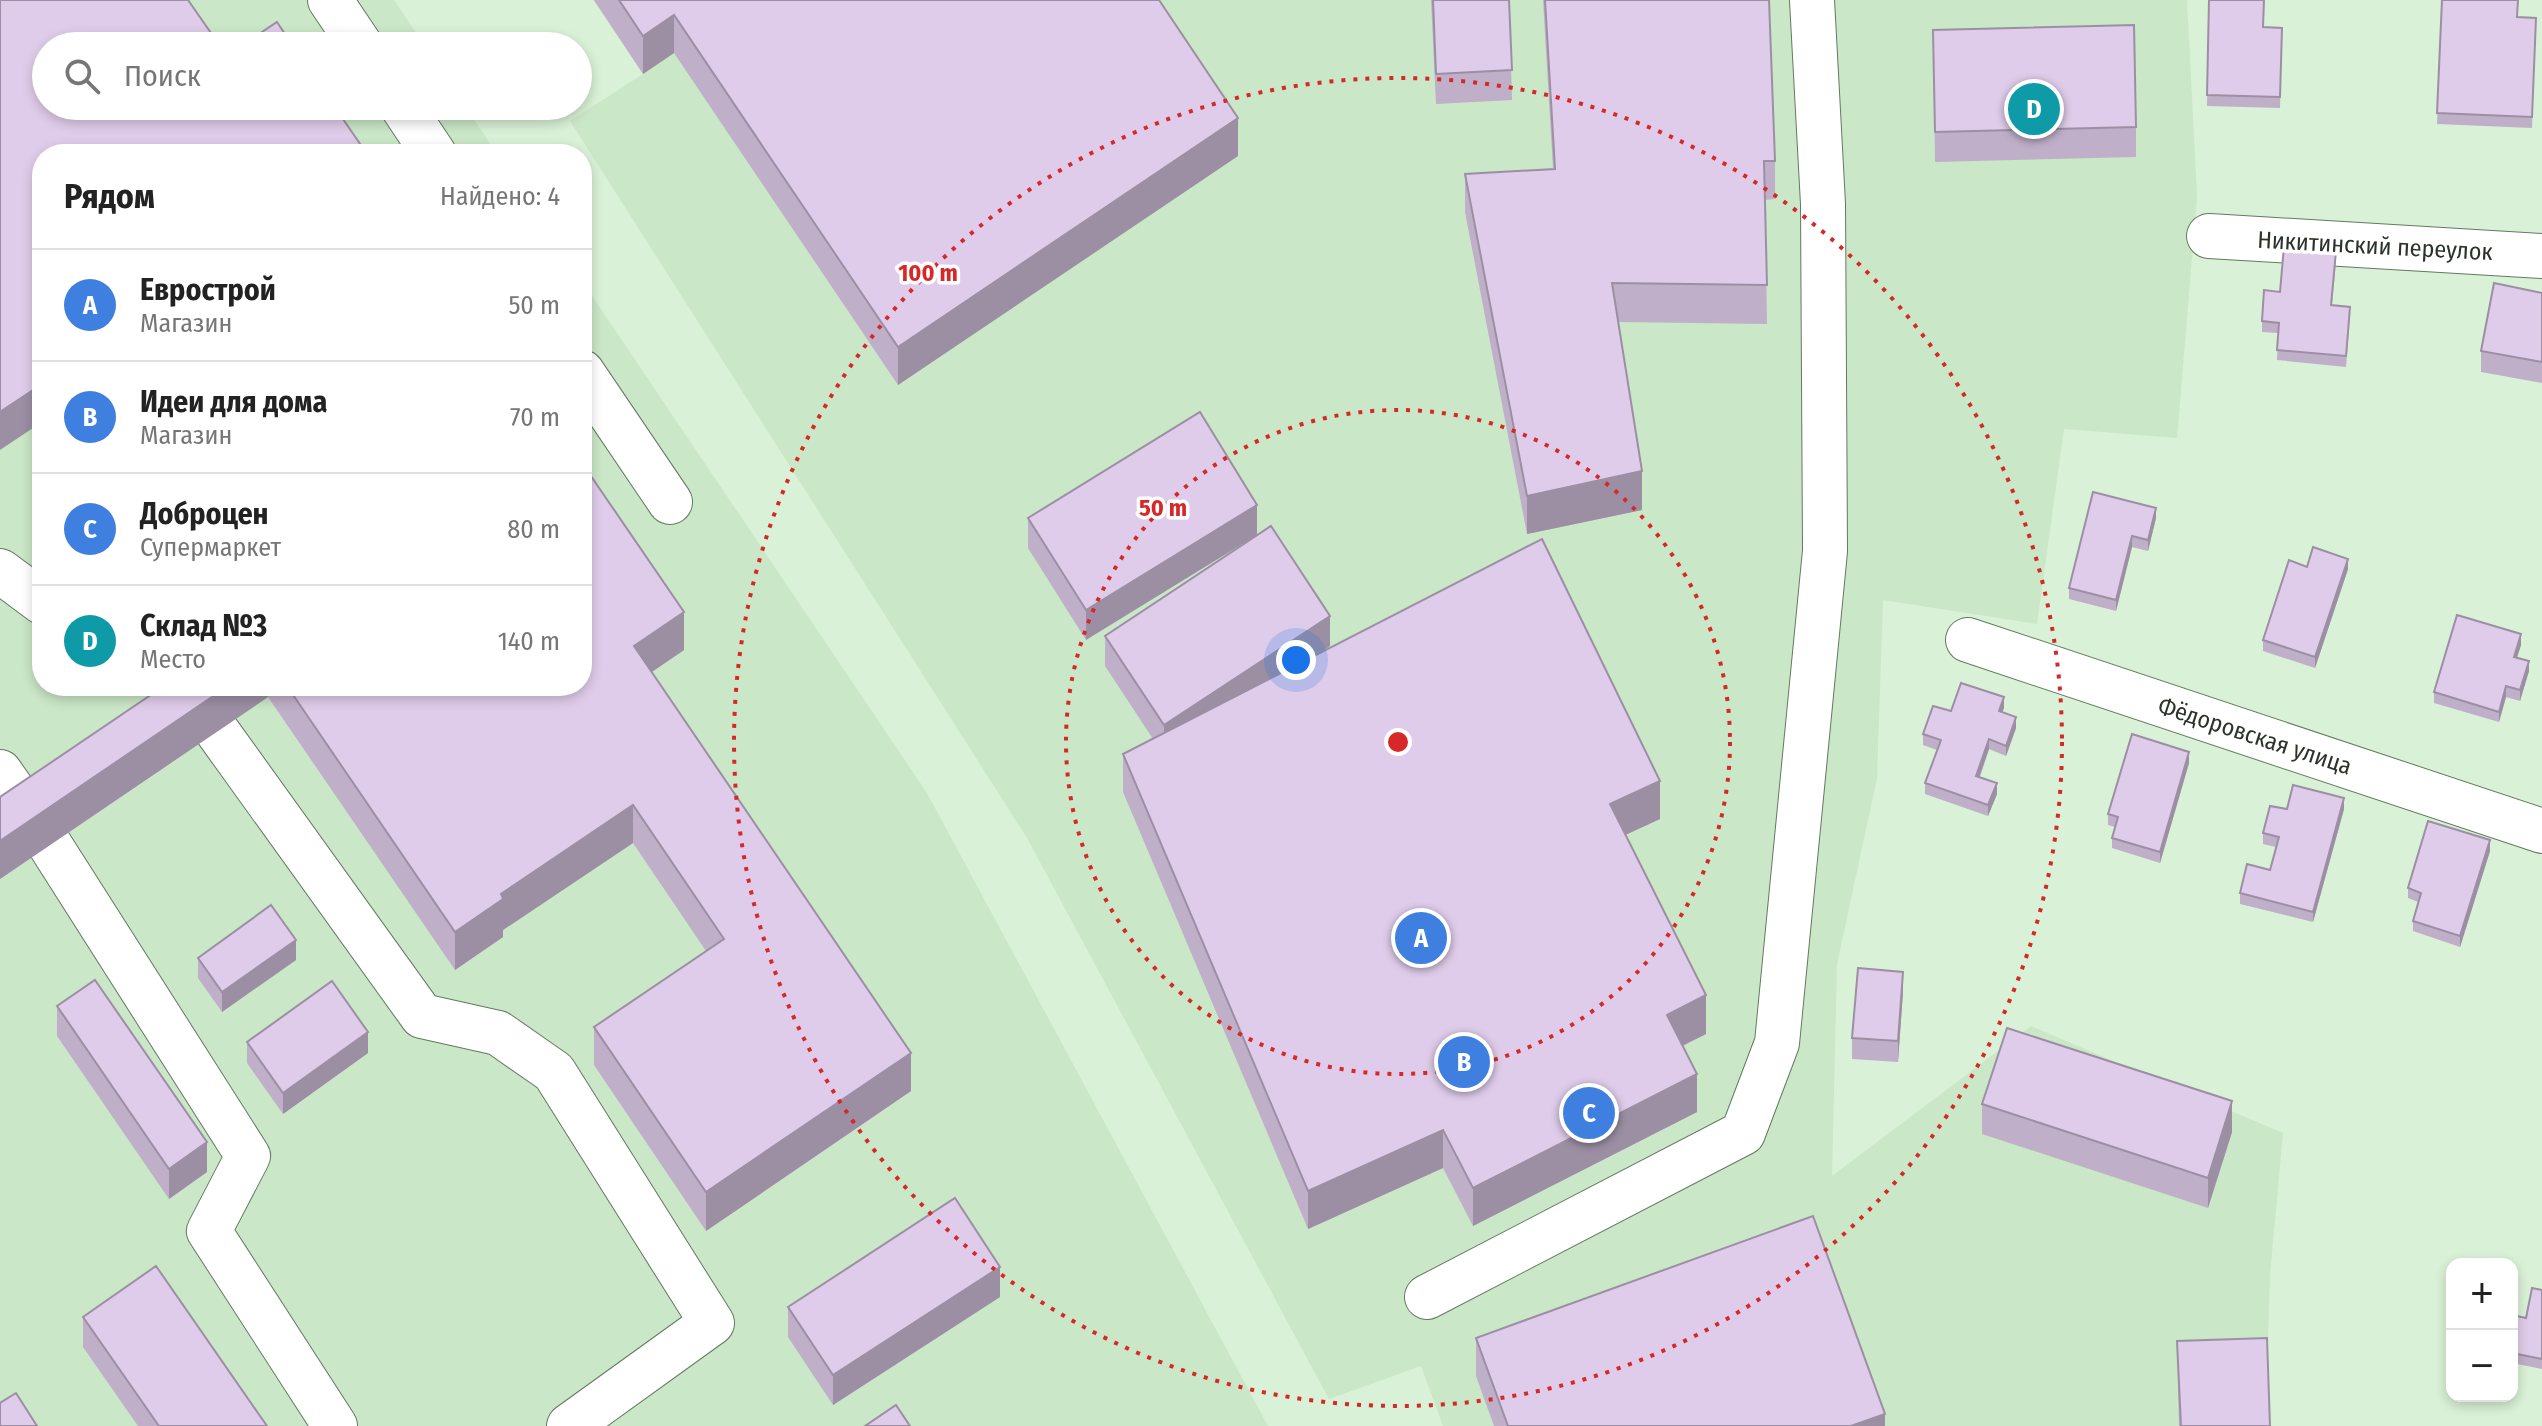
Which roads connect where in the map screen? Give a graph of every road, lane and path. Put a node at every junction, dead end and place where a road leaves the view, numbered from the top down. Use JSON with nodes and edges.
{"nodes":[{"id":1,"x":330,"y":0,"type":"edge"},
{"id":2,"x":1812,"y":0,"type":"edge"},
{"id":3,"x":352,"y":32,"type":"edge"},
{"id":4,"x":411,"y":120,"type":"edge"},
{"id":5,"x":427,"y":144,"type":"edge"},
{"id":6,"x":2209,"y":236,"type":"dead end"},
{"id":7,"x":2542,"y":256,"type":"edge"},
{"id":8,"x":592,"y":387,"type":"edge"},
{"id":9,"x":670,"y":502,"type":"dead end"},
{"id":10,"x":0,"y":571,"type":"edge"},
{"id":11,"x":32,"y":595,"type":"edge"},
{"id":12,"x":1968,"y":640,"type":"dead end"},
{"id":13,"x":217,"y":731,"type":"edge"},
{"id":14,"x":0,"y":772,"type":"edge"},
{"id":15,"x":2542,"y":831,"type":"edge"},
{"id":16,"x":1427,"y":1297,"type":"dead end"},
{"id":17,"x":335,"y":1426,"type":"edge"},
{"id":18,"x":569,"y":1426,"type":"edge"}],
"edges":[{"from":1,"to":3,"type":"street"},
{"from":2,"to":16,"type":"street"},
{"from":4,"to":5,"type":"street"},
{"from":6,"to":7,"type":"street","name":"Никитинский переулок"},
{"from":8,"to":9,"type":"street"},
{"from":10,"to":11,"type":"street"},
{"from":12,"to":15,"type":"street","name":"Фёдоровская улица"},
{"from":13,"to":18,"type":"street"},
{"from":14,"to":17,"type":"street"}]}
